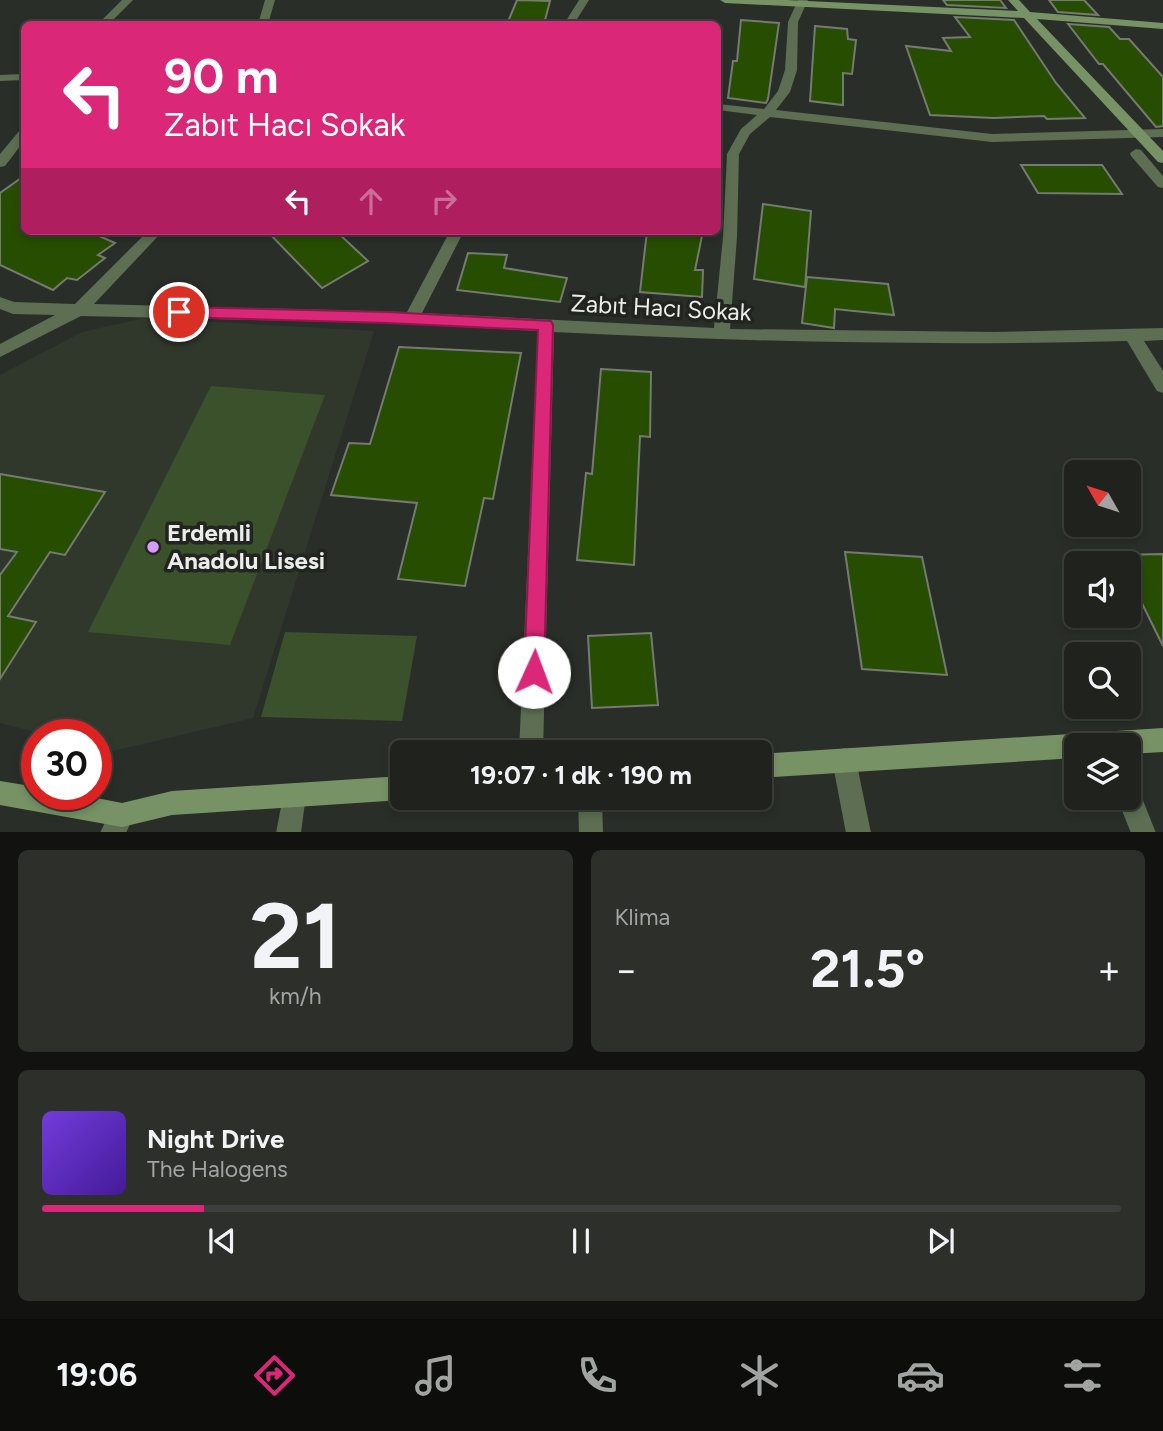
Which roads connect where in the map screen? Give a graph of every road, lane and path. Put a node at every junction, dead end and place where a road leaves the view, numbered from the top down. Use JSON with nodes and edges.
{"nodes":[{"id":1,"x":128,"y":0,"type":"edge"},
{"id":2,"x":270,"y":0,"type":"edge"},
{"id":3,"x":584,"y":0,"type":"edge"},
{"id":4,"x":725,"y":0,"type":"edge"},
{"id":5,"x":1013,"y":0,"type":"edge"},
{"id":6,"x":803,"y":2,"type":"edge"},
{"id":7,"x":1026,"y":15,"type":"junction"},
{"id":8,"x":106,"y":21,"type":"edge"},
{"id":9,"x":264,"y":21,"type":"edge"},
{"id":10,"x":571,"y":21,"type":"edge"},
{"id":11,"x":1163,"y":26,"type":"edge"},
{"id":12,"x":21,"y":77,"type":"edge"},
{"id":13,"x":0,"y":78,"type":"edge"},
{"id":14,"x":721,"y":107,"type":"edge"},
{"id":15,"x":767,"y":113,"type":"junction"},
{"id":16,"x":1163,"y":133,"type":"edge"},
{"id":17,"x":1140,"y":134,"type":"junction"},
{"id":18,"x":21,"y":136,"type":"edge"},
{"id":19,"x":1136,"y":153,"type":"dead end"},
{"id":20,"x":1163,"y":159,"type":"edge"},
{"id":21,"x":0,"y":163,"type":"edge"},
{"id":22,"x":1163,"y":184,"type":"edge"},
{"id":23,"x":152,"y":235,"type":"edge"},
{"id":24,"x":455,"y":235,"type":"edge"},
{"id":25,"x":0,"y":303,"type":"edge"},
{"id":26,"x":79,"y":310,"type":"junction"},
{"id":27,"x":412,"y":318,"type":"junction"},
{"id":28,"x":545,"y":325,"type":"junction"},
{"id":29,"x":1163,"y":334,"type":"edge"},
{"id":30,"x":721,"y":335,"type":"junction"},
{"id":31,"x":1132,"y":335,"type":"junction"},
{"id":32,"x":0,"y":351,"type":"edge"},
{"id":33,"x":1163,"y":386,"type":"edge"},
{"id":34,"x":531,"y":740,"type":"edge"},
{"id":35,"x":1163,"y":740,"type":"edge"},
{"id":36,"x":1141,"y":742,"type":"edge"},
{"id":37,"x":1064,"y":747,"type":"edge"},
{"id":38,"x":844,"y":760,"type":"junction"},
{"id":39,"x":772,"y":765,"type":"edge"},
{"id":40,"x":390,"y":789,"type":"edge"},
{"id":41,"x":0,"y":793,"type":"edge"},
{"id":42,"x":294,"y":795,"type":"junction"},
{"id":43,"x":590,"y":810,"type":"edge"},
{"id":44,"x":1135,"y":810,"type":"edge"},
{"id":45,"x":117,"y":824,"type":"edge"},
{"id":46,"x":288,"y":832,"type":"edge"},
{"id":47,"x":591,"y":832,"type":"edge"},
{"id":48,"x":859,"y":832,"type":"edge"},
{"id":49,"x":1144,"y":832,"type":"edge"}],
"edges":[{"from":1,"to":8,"type":"street"},
{"from":2,"to":9,"type":"street"},
{"from":3,"to":10,"type":"street"},
{"from":4,"to":6,"type":"street"},
{"from":5,"to":7,"type":"street"},
{"from":6,"to":7,"type":"street"},
{"from":6,"to":15,"type":"street"},
{"from":7,"to":11,"type":"street"},
{"from":7,"to":17,"type":"street"},
{"from":12,"to":13,"type":"street"},
{"from":14,"to":15,"type":"street"},
{"from":15,"to":17,"type":"street"},
{"from":15,"to":30,"type":"street"},
{"from":16,"to":17,"type":"street"},
{"from":17,"to":20,"type":"street"},
{"from":18,"to":21,"type":"street"},
{"from":19,"to":22,"type":"street"},
{"from":23,"to":26,"type":"street"},
{"from":24,"to":27,"type":"street"},
{"from":25,"to":26,"type":"street"},
{"from":26,"to":27,"type":"street","name":"Zabıt Hacı Sokak"},
{"from":26,"to":32,"type":"street","name":"Zabıt Hacı Sokak"},
{"from":27,"to":28,"type":"street","name":"Zabıt Hacı Sokak"},
{"from":28,"to":30,"type":"street","name":"Zabıt Hacı Sokak"},
{"from":28,"to":34,"type":"street"},
{"from":29,"to":31,"type":"street","name":"Zabıt Hacı Sokak"},
{"from":30,"to":31,"type":"street","name":"Zabıt Hacı Sokak"},
{"from":31,"to":33,"type":"street"},
{"from":35,"to":36,"type":"street"},
{"from":37,"to":38,"type":"street"},
{"from":38,"to":39,"type":"street"},
{"from":38,"to":48,"type":"street"},
{"from":40,"to":42,"type":"street"},
{"from":41,"to":45,"type":"street"},
{"from":42,"to":45,"type":"street"},
{"from":42,"to":46,"type":"street"},
{"from":43,"to":47,"type":"street"},
{"from":44,"to":49,"type":"street"}]}
